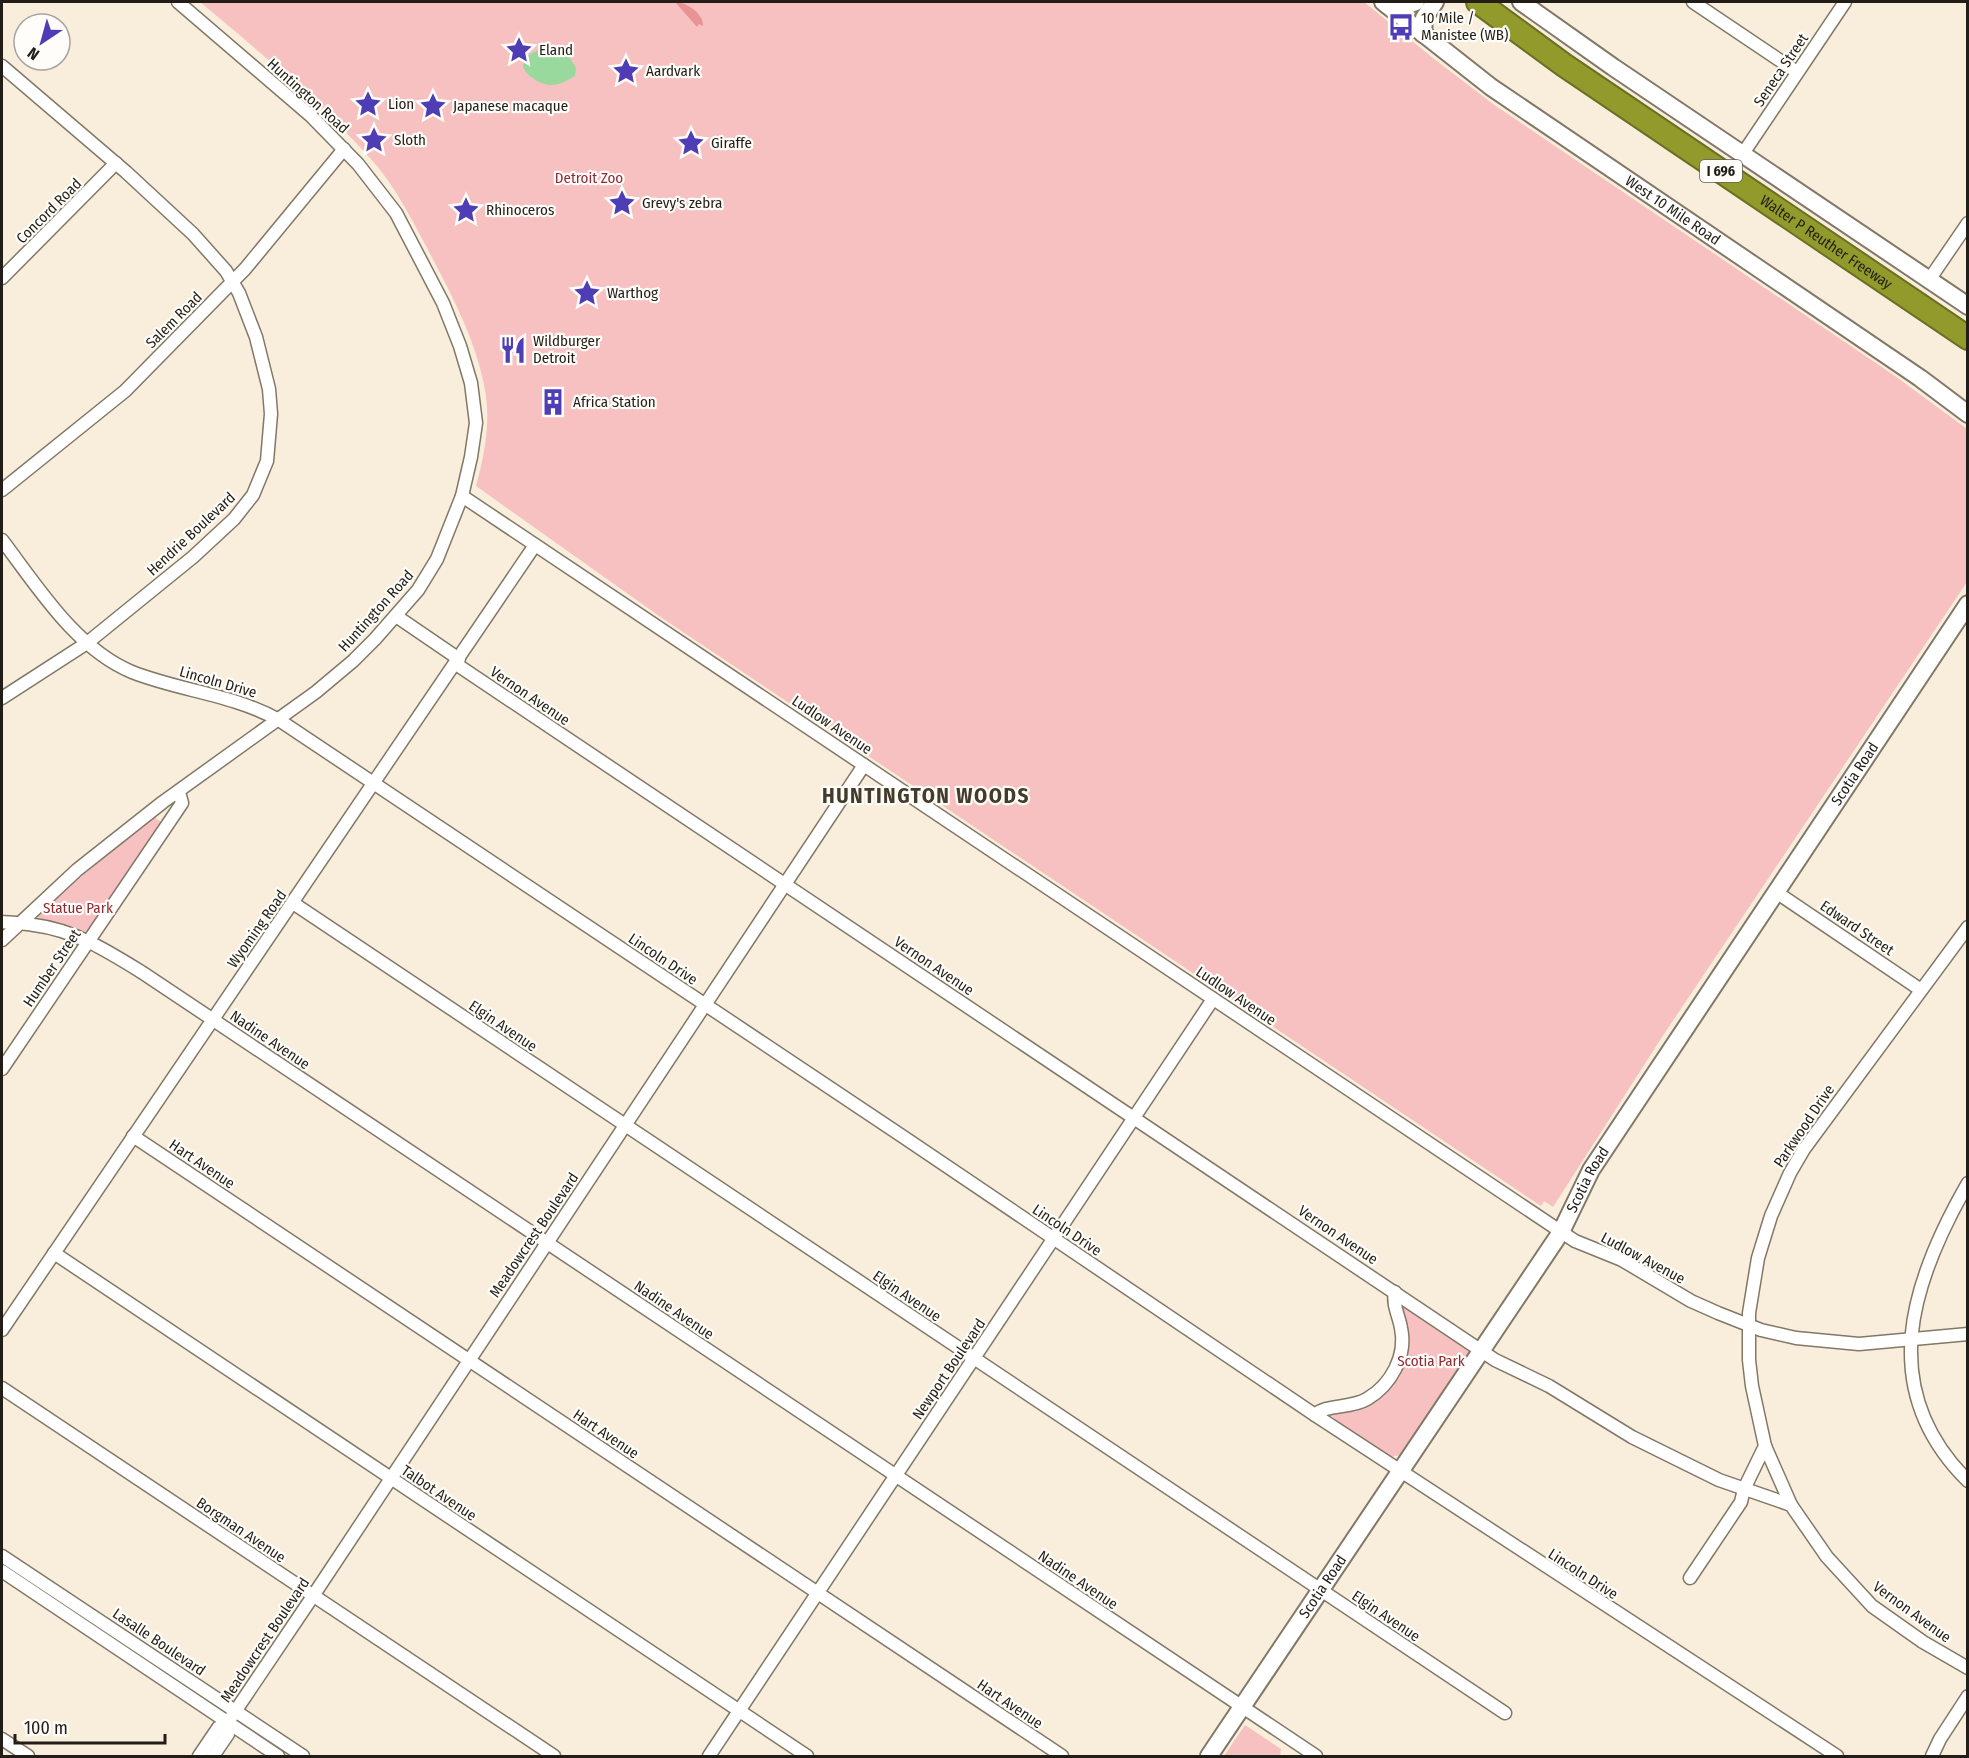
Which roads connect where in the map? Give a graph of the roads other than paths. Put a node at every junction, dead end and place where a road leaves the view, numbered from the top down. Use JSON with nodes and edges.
{"nodes":[{"id":1,"x":178,"y":2,"type":"edge"},
{"id":2,"x":1435,"y":2,"type":"edge"},
{"id":3,"x":1478,"y":2,"type":"edge"},
{"id":4,"x":1521,"y":2,"type":"edge"},
{"id":5,"x":1693,"y":2,"type":"edge"},
{"id":6,"x":1845,"y":2,"type":"edge"},
{"id":7,"x":1397,"y":4,"type":"edge"},
{"id":8,"x":1423,"y":29,"type":"junction"},
{"id":9,"x":2,"y":66,"type":"edge"},
{"id":10,"x":1797,"y":72,"type":"junction"},
{"id":11,"x":344,"y":149,"type":"junction"},
{"id":12,"x":1742,"y":155,"type":"junction"},
{"id":13,"x":116,"y":163,"type":"junction"},
{"id":14,"x":1968,"y":223,"type":"edge"},
{"id":15,"x":2,"y":279,"type":"edge"},
{"id":16,"x":1929,"y":280,"type":"junction"},
{"id":17,"x":233,"y":281,"type":"junction"},
{"id":18,"x":1968,"y":306,"type":"edge"},
{"id":19,"x":1968,"y":338,"type":"edge"},
{"id":20,"x":1968,"y":414,"type":"edge"},
{"id":21,"x":2,"y":490,"type":"edge"},
{"id":22,"x":462,"y":496,"type":"junction"},
{"id":23,"x":2,"y":540,"type":"edge"},
{"id":24,"x":535,"y":545,"type":"junction"},
{"id":25,"x":1968,"y":604,"type":"edge"},
{"id":26,"x":396,"y":616,"type":"junction"},
{"id":27,"x":87,"y":643,"type":"junction"},
{"id":28,"x":457,"y":662,"type":"junction"},
{"id":29,"x":2,"y":698,"type":"edge"},
{"id":30,"x":249,"y":706,"type":"junction"},
{"id":31,"x":279,"y":720,"type":"junction"},
{"id":32,"x":252,"y":737,"type":"junction"},
{"id":33,"x":864,"y":765,"type":"junction"},
{"id":34,"x":373,"y":784,"type":"junction"},
{"id":35,"x":179,"y":792,"type":"junction"},
{"id":36,"x":155,"y":809,"type":"junction"},
{"id":37,"x":168,"y":824,"type":"junction"},
{"id":38,"x":785,"y":885,"type":"junction"},
{"id":39,"x":1776,"y":892,"type":"junction"},
{"id":40,"x":293,"y":903,"type":"junction"},
{"id":41,"x":2,"y":922,"type":"edge"},
{"id":42,"x":19,"y":924,"type":"junction"},
{"id":43,"x":1968,"y":927,"type":"edge"},
{"id":44,"x":2,"y":940,"type":"edge"},
{"id":45,"x":88,"y":941,"type":"junction"},
{"id":46,"x":1921,"y":990,"type":"junction"},
{"id":47,"x":1213,"y":999,"type":"junction"},
{"id":48,"x":705,"y":1006,"type":"junction"},
{"id":49,"x":213,"y":1019,"type":"junction"},
{"id":50,"x":2,"y":1069,"type":"edge"},
{"id":51,"x":1133,"y":1117,"type":"junction"},
{"id":52,"x":625,"y":1126,"type":"junction"},
{"id":53,"x":133,"y":1136,"type":"junction"},
{"id":54,"x":1968,"y":1182,"type":"edge"},
{"id":55,"x":1561,"y":1232,"type":"junction"},
{"id":56,"x":1053,"y":1239,"type":"junction"},
{"id":57,"x":547,"y":1243,"type":"junction"},
{"id":58,"x":54,"y":1253,"type":"junction"},
{"id":59,"x":1395,"y":1292,"type":"junction"},
{"id":60,"x":1749,"y":1326,"type":"junction"},
{"id":61,"x":2,"y":1330,"type":"edge"},
{"id":62,"x":1968,"y":1334,"type":"edge"},
{"id":63,"x":1910,"y":1340,"type":"junction"},
{"id":64,"x":1481,"y":1350,"type":"junction"},
{"id":65,"x":974,"y":1358,"type":"junction"},
{"id":66,"x":469,"y":1361,"type":"junction"},
{"id":67,"x":2,"y":1388,"type":"edge"},
{"id":68,"x":1315,"y":1414,"type":"junction"},
{"id":69,"x":1765,"y":1446,"type":"junction"},
{"id":70,"x":1399,"y":1471,"type":"junction"},
{"id":71,"x":895,"y":1476,"type":"junction"},
{"id":72,"x":391,"y":1478,"type":"junction"},
{"id":73,"x":1968,"y":1481,"type":"edge"},
{"id":74,"x":1744,"y":1489,"type":"junction"},
{"id":75,"x":1791,"y":1505,"type":"junction"},
{"id":76,"x":2,"y":1556,"type":"edge"},
{"id":77,"x":2,"y":1571,"type":"edge"},
{"id":78,"x":1690,"y":1578,"type":"dead end"},
{"id":79,"x":1320,"y":1589,"type":"junction"},
{"id":80,"x":817,"y":1594,"type":"junction"},
{"id":81,"x":313,"y":1596,"type":"junction"},
{"id":82,"x":54,"y":1598,"type":"junction"},
{"id":83,"x":1968,"y":1668,"type":"edge"},
{"id":84,"x":1968,"y":1696,"type":"edge"},
{"id":85,"x":1242,"y":1707,"type":"junction"},
{"id":86,"x":739,"y":1711,"type":"junction"},
{"id":87,"x":1505,"y":1713,"type":"dead end"},
{"id":88,"x":232,"y":1717,"type":"junction"},
{"id":89,"x":2,"y":1739,"type":"edge"},
{"id":90,"x":28,"y":1756,"type":"edge"},
{"id":91,"x":199,"y":1756,"type":"edge"},
{"id":92,"x":213,"y":1756,"type":"edge"},
{"id":93,"x":278,"y":1756,"type":"edge"},
{"id":94,"x":303,"y":1756,"type":"edge"},
{"id":95,"x":554,"y":1756,"type":"edge"},
{"id":96,"x":709,"y":1756,"type":"edge"},
{"id":97,"x":807,"y":1756,"type":"edge"},
{"id":98,"x":1062,"y":1756,"type":"edge"},
{"id":99,"x":1209,"y":1756,"type":"edge"},
{"id":100,"x":1316,"y":1756,"type":"edge"},
{"id":101,"x":1837,"y":1756,"type":"edge"},
{"id":102,"x":1932,"y":1756,"type":"edge"}],
"edges":[{"from":1,"to":11,"type":"street","name":"Huntington Road"},
{"from":2,"to":8,"type":"street"},
{"from":3,"to":19,"type":"highway","name":"Walter P Reuther Freeway","number":"I 696"},
{"from":4,"to":12,"type":"street"},
{"from":5,"to":10,"type":"street"},
{"from":6,"to":10,"type":"street","name":"Seneca Street"},
{"from":7,"to":8,"type":"street","name":"West 10 Mile Road"},
{"from":8,"to":20,"type":"street","name":"West 10 Mile Road"},
{"from":9,"to":13,"type":"street","name":"Hendrie Boulevard"},
{"from":10,"to":12,"type":"street","name":"Seneca Street"},
{"from":11,"to":17,"type":"street","name":"Salem Road"},
{"from":11,"to":22,"type":"street","name":"Huntington Road"},
{"from":12,"to":16,"type":"street"},
{"from":13,"to":15,"type":"street","name":"Concord Road"},
{"from":13,"to":17,"type":"street","name":"Hendrie Boulevard"},
{"from":14,"to":16,"type":"street"},
{"from":16,"to":18,"type":"street"},
{"from":17,"to":21,"type":"street","name":"Salem Road"},
{"from":17,"to":27,"type":"street","name":"Hendrie Boulevard"},
{"from":22,"to":24,"type":"street","name":"Ludlow Avenue"},
{"from":22,"to":26,"type":"street","name":"Huntington Road"},
{"from":23,"to":27,"type":"street","name":"Lincoln Drive"},
{"from":24,"to":28,"type":"street","name":"Wyoming Road"},
{"from":24,"to":33,"type":"street","name":"Ludlow Avenue"},
{"from":25,"to":39,"type":"street","name":"Scotia Road"},
{"from":26,"to":28,"type":"street","name":"Vernon Avenue"},
{"from":26,"to":31,"type":"street","name":"Huntington Road"},
{"from":27,"to":29,"type":"street","name":"Hendrie Boulevard"},
{"from":27,"to":30,"type":"street","name":"Lincoln Drive"},
{"from":28,"to":34,"type":"street","name":"Wyoming Road"},
{"from":28,"to":38,"type":"street","name":"Vernon Avenue"},
{"from":30,"to":31,"type":"street","name":"Lincoln Drive"},
{"from":30,"to":32,"type":"street"},
{"from":31,"to":32,"type":"street","name":"Huntington Road"},
{"from":31,"to":34,"type":"street","name":"Lincoln Drive"},
{"from":32,"to":35,"type":"street","name":"Huntington Road"},
{"from":33,"to":38,"type":"street","name":"Meadowcrest Boulevard"},
{"from":33,"to":47,"type":"street","name":"Ludlow Avenue"},
{"from":34,"to":40,"type":"street","name":"Wyoming Road"},
{"from":34,"to":48,"type":"street","name":"Lincoln Drive"},
{"from":35,"to":36,"type":"street","name":"Huntington Road"},
{"from":35,"to":37,"type":"street","name":"Humber Street"},
{"from":36,"to":37,"type":"street"},
{"from":36,"to":42,"type":"street","name":"Huntington Road"},
{"from":37,"to":45,"type":"street","name":"Humber Street"},
{"from":38,"to":48,"type":"street","name":"Meadowcrest Boulevard"},
{"from":38,"to":51,"type":"street","name":"Vernon Avenue"},
{"from":39,"to":46,"type":"street","name":"Edward Street"},
{"from":39,"to":55,"type":"street","name":"Scotia Road"},
{"from":40,"to":49,"type":"street","name":"Wyoming Road"},
{"from":40,"to":52,"type":"street","name":"Elgin Avenue"},
{"from":41,"to":42,"type":"street","name":"Nadine Avenue"},
{"from":42,"to":44,"type":"street","name":"Huntington Road"},
{"from":42,"to":45,"type":"street","name":"Nadine Avenue"},
{"from":43,"to":46,"type":"street","name":"Parkwood Drive"},
{"from":45,"to":49,"type":"street","name":"Nadine Avenue"},
{"from":45,"to":50,"type":"street","name":"Humber Street"},
{"from":46,"to":60,"type":"street","name":"Parkwood Drive"},
{"from":47,"to":51,"type":"street","name":"Newport Boulevard"},
{"from":47,"to":55,"type":"street","name":"Ludlow Avenue"},
{"from":48,"to":52,"type":"street","name":"Meadowcrest Boulevard"},
{"from":48,"to":56,"type":"street","name":"Lincoln Drive"},
{"from":49,"to":53,"type":"street","name":"Wyoming Road"},
{"from":49,"to":57,"type":"street","name":"Nadine Avenue"},
{"from":51,"to":56,"type":"street","name":"Newport Boulevard"},
{"from":51,"to":59,"type":"street","name":"Vernon Avenue"},
{"from":52,"to":57,"type":"street","name":"Meadowcrest Boulevard"},
{"from":52,"to":65,"type":"street","name":"Elgin Avenue"},
{"from":53,"to":58,"type":"street","name":"Wyoming Road"},
{"from":53,"to":66,"type":"street","name":"Hart Avenue"},
{"from":54,"to":63,"type":"street"},
{"from":55,"to":60,"type":"street","name":"Ludlow Avenue"},
{"from":55,"to":64,"type":"street","name":"Scotia Road"},
{"from":56,"to":65,"type":"street","name":"Newport Boulevard"},
{"from":56,"to":68,"type":"street","name":"Lincoln Drive"},
{"from":57,"to":66,"type":"street","name":"Meadowcrest Boulevard"},
{"from":57,"to":71,"type":"street","name":"Nadine Avenue"},
{"from":58,"to":61,"type":"street","name":"Wyoming Road"},
{"from":58,"to":72,"type":"street","name":"Talbot Avenue"},
{"from":59,"to":64,"type":"street","name":"Vernon Avenue"},
{"from":59,"to":68,"type":"street"},
{"from":60,"to":63,"type":"street","name":"Ludlow Avenue"},
{"from":60,"to":69,"type":"street","name":"Parkwood Drive"},
{"from":62,"to":63,"type":"street","name":"Ludlow Avenue"},
{"from":63,"to":73,"type":"street"},
{"from":64,"to":70,"type":"street","name":"Scotia Road"},
{"from":64,"to":74,"type":"street","name":"Vernon Avenue"},
{"from":65,"to":71,"type":"street","name":"Newport Boulevard"},
{"from":65,"to":79,"type":"street","name":"Elgin Avenue"},
{"from":66,"to":72,"type":"street","name":"Meadowcrest Boulevard"},
{"from":66,"to":80,"type":"street","name":"Hart Avenue"},
{"from":67,"to":81,"type":"street","name":"Borgman Avenue"},
{"from":68,"to":70,"type":"street","name":"Lincoln Drive"},
{"from":69,"to":74,"type":"street"},
{"from":69,"to":75,"type":"street","name":"Parkwood Drive"},
{"from":70,"to":79,"type":"street","name":"Scotia Road"},
{"from":70,"to":101,"type":"street","name":"Lincoln Drive"},
{"from":71,"to":80,"type":"street","name":"Newport Boulevard"},
{"from":71,"to":85,"type":"street","name":"Nadine Avenue"},
{"from":72,"to":81,"type":"street","name":"Meadowcrest Boulevard"},
{"from":72,"to":86,"type":"street","name":"Talbot Avenue"},
{"from":74,"to":75,"type":"street","name":"Vernon Avenue"},
{"from":74,"to":78,"type":"street"},
{"from":75,"to":83,"type":"street","name":"Vernon Avenue"},
{"from":76,"to":82,"type":"street","name":"Lasalle Boulevard"},
{"from":77,"to":82,"type":"street","name":"Lasalle Boulevard"},
{"from":79,"to":85,"type":"street","name":"Scotia Road"},
{"from":79,"to":87,"type":"street","name":"Elgin Avenue"},
{"from":80,"to":86,"type":"street","name":"Newport Boulevard"},
{"from":80,"to":98,"type":"street","name":"Hart Avenue"},
{"from":81,"to":88,"type":"street","name":"Meadowcrest Boulevard"},
{"from":81,"to":95,"type":"street","name":"Borgman Avenue"},
{"from":82,"to":88,"type":"street","name":"Lasalle Boulevard"},
{"from":84,"to":102,"type":"street"},
{"from":85,"to":99,"type":"street","name":"Scotia Road"},
{"from":85,"to":100,"type":"street","name":"Nadine Avenue"},
{"from":86,"to":96,"type":"street","name":"Newport Boulevard"},
{"from":86,"to":97,"type":"street","name":"Talbot Avenue"},
{"from":88,"to":91,"type":"street","name":"Meadowcrest Boulevard"},
{"from":88,"to":92,"type":"street","name":"Meadowcrest Boulevard"},
{"from":88,"to":93,"type":"street","name":"Lasalle Boulevard"},
{"from":88,"to":94,"type":"street","name":"Lasalle Boulevard"},
{"from":89,"to":90,"type":"street"}]}
